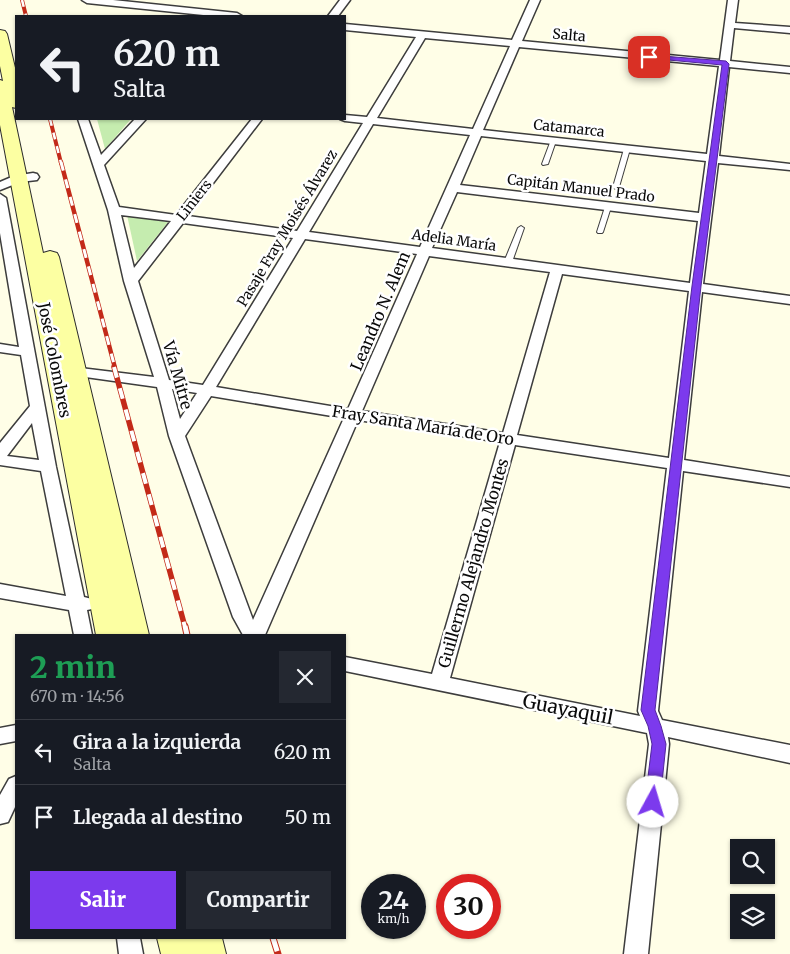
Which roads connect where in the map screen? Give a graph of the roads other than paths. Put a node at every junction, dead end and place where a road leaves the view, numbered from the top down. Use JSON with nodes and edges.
{"nodes":[{"id":1,"x":87,"y":0,"type":"edge"},
{"id":2,"x":345,"y":0,"type":"edge"},
{"id":3,"x":535,"y":0,"type":"edge"},
{"id":4,"x":733,"y":0,"type":"edge"},
{"id":5,"x":149,"y":3,"type":"edge"},
{"id":6,"x":136,"y":15,"type":"edge"},
{"id":7,"x":229,"y":15,"type":"edge"},
{"id":8,"x":334,"y":15,"type":"edge"},
{"id":9,"x":730,"y":25,"type":"junction"},
{"id":10,"x":346,"y":27,"type":"edge"},
{"id":11,"x":790,"y":30,"type":"edge"},
{"id":12,"x":0,"y":34,"type":"edge"},
{"id":13,"x":422,"y":35,"type":"junction"},
{"id":14,"x":515,"y":44,"type":"junction"},
{"id":15,"x":726,"y":64,"type":"junction"},
{"id":16,"x":790,"y":70,"type":"edge"},
{"id":17,"x":0,"y":85,"type":"edge"},
{"id":18,"x":15,"y":98,"type":"edge"},
{"id":19,"x":346,"y":118,"type":"edge"},
{"id":20,"x":20,"y":120,"type":"edge"},
{"id":21,"x":83,"y":120,"type":"edge"},
{"id":22,"x":140,"y":120,"type":"edge"},
{"id":23,"x":256,"y":120,"type":"edge"},
{"id":24,"x":370,"y":121,"type":"junction"},
{"id":25,"x":478,"y":133,"type":"junction"},
{"id":26,"x":553,"y":141,"type":"junction"},
{"id":27,"x":627,"y":149,"type":"junction"},
{"id":28,"x":714,"y":159,"type":"junction"},
{"id":29,"x":99,"y":164,"type":"junction"},
{"id":30,"x":545,"y":164,"type":"dead end"},
{"id":31,"x":790,"y":167,"type":"edge"},
{"id":32,"x":17,"y":181,"type":"edge"},
{"id":33,"x":616,"y":187,"type":"dead end"},
{"id":34,"x":453,"y":188,"type":"junction"},
{"id":35,"x":0,"y":198,"type":"edge"},
{"id":36,"x":608,"y":207,"type":"junction"},
{"id":37,"x":114,"y":210,"type":"junction"},
{"id":38,"x":180,"y":218,"type":"junction"},
{"id":39,"x":706,"y":218,"type":"junction"},
{"id":40,"x":522,"y":228,"type":"dead end"},
{"id":41,"x":600,"y":232,"type":"dead end"},
{"id":42,"x":301,"y":234,"type":"junction"},
{"id":43,"x":425,"y":251,"type":"junction"},
{"id":44,"x":508,"y":262,"type":"junction"},
{"id":45,"x":5,"y":263,"type":"edge"},
{"id":46,"x":557,"y":269,"type":"junction"},
{"id":47,"x":131,"y":282,"type":"junction"},
{"id":48,"x":696,"y":286,"type":"junction"},
{"id":49,"x":790,"y":300,"type":"edge"},
{"id":50,"x":0,"y":348,"type":"edge"},
{"id":51,"x":27,"y":352,"type":"junction"},
{"id":52,"x":66,"y":370,"type":"junction"},
{"id":53,"x":163,"y":383,"type":"junction"},
{"id":54,"x":207,"y":390,"type":"junction"},
{"id":55,"x":37,"y":407,"type":"junction"},
{"id":56,"x":354,"y":415,"type":"junction"},
{"id":57,"x":177,"y":436,"type":"junction"},
{"id":58,"x":509,"y":439,"type":"junction"},
{"id":59,"x":0,"y":454,"type":"edge"},
{"id":60,"x":0,"y":460,"type":"edge"},
{"id":61,"x":676,"y":464,"type":"junction"},
{"id":62,"x":48,"y":467,"type":"junction"},
{"id":63,"x":790,"y":482,"type":"edge"},
{"id":64,"x":0,"y":591,"type":"edge"},
{"id":65,"x":102,"y":601,"type":"junction"},
{"id":66,"x":84,"y":634,"type":"edge"},
{"id":67,"x":110,"y":634,"type":"edge"},
{"id":68,"x":135,"y":634,"type":"edge"},
{"id":69,"x":254,"y":634,"type":"edge"},
{"id":70,"x":255,"y":634,"type":"edge"},
{"id":71,"x":346,"y":664,"type":"edge"},
{"id":72,"x":439,"y":683,"type":"junction"},
{"id":73,"x":654,"y":726,"type":"junction"},
{"id":74,"x":15,"y":733,"type":"edge"},
{"id":75,"x":0,"y":736,"type":"edge"},
{"id":76,"x":790,"y":754,"type":"edge"},
{"id":77,"x":15,"y":787,"type":"edge"},
{"id":78,"x":0,"y":815,"type":"edge"},
{"id":79,"x":129,"y":939,"type":"edge"},
{"id":80,"x":174,"y":939,"type":"edge"},
{"id":81,"x":206,"y":939,"type":"edge"},
{"id":82,"x":132,"y":954,"type":"edge"},
{"id":83,"x":178,"y":954,"type":"edge"},
{"id":84,"x":209,"y":954,"type":"edge"},
{"id":85,"x":636,"y":954,"type":"edge"}],
"edges":[{"from":1,"to":5,"type":"street"},
{"from":2,"to":8,"type":"street"},
{"from":3,"to":14,"type":"street","name":"Leandro N. Alem"},
{"from":4,"to":9,"type":"street"},
{"from":5,"to":6,"type":"street"},
{"from":5,"to":7,"type":"street"},
{"from":9,"to":11,"type":"street"},
{"from":9,"to":15,"type":"street"},
{"from":10,"to":13,"type":"street","name":"Salta"},
{"from":12,"to":18,"type":"main road"},
{"from":13,"to":14,"type":"street","name":"Salta"},
{"from":13,"to":24,"type":"street","name":"Pasaje Fray Moisés Álvarez"},
{"from":14,"to":15,"type":"street","name":"Salta"},
{"from":14,"to":25,"type":"street","name":"Leandro N. Alem"},
{"from":15,"to":16,"type":"street","name":"Salta"},
{"from":15,"to":28,"type":"street"},
{"from":17,"to":32,"type":"main road","name":"José Colombres"},
{"from":19,"to":24,"type":"street","name":"Catamarca"},
{"from":20,"to":32,"type":"main road","name":"José Colombres"},
{"from":21,"to":29,"type":"street","name":"Vía Mitre"},
{"from":22,"to":29,"type":"street"},
{"from":23,"to":38,"type":"street","name":"Liniers"},
{"from":24,"to":25,"type":"street","name":"Catamarca"},
{"from":24,"to":42,"type":"street","name":"Pasaje Fray Moisés Álvarez"},
{"from":25,"to":26,"type":"street","name":"Catamarca"},
{"from":25,"to":34,"type":"street","name":"Leandro N. Alem"},
{"from":26,"to":27,"type":"street","name":"Catamarca"},
{"from":26,"to":30,"type":"lane"},
{"from":27,"to":28,"type":"street","name":"Catamarca"},
{"from":27,"to":33,"type":"lane"},
{"from":28,"to":31,"type":"street","name":"Catamarca"},
{"from":28,"to":39,"type":"street"},
{"from":29,"to":37,"type":"street","name":"Vía Mitre"},
{"from":32,"to":52,"type":"main road","name":"José Colombres"},
{"from":34,"to":36,"type":"street","name":"Capitán Manuel Prado"},
{"from":34,"to":43,"type":"street","name":"Leandro N. Alem"},
{"from":35,"to":45,"type":"street","name":"José Colombres"},
{"from":36,"to":39,"type":"street","name":"Capitán Manuel Prado"},
{"from":36,"to":41,"type":"lane"},
{"from":37,"to":38,"type":"street","name":"Adelia María"},
{"from":37,"to":47,"type":"street","name":"Vía Mitre"},
{"from":38,"to":42,"type":"street","name":"Adelia María"},
{"from":38,"to":47,"type":"street","name":"Liniers"},
{"from":39,"to":48,"type":"street"},
{"from":40,"to":44,"type":"lane"},
{"from":42,"to":43,"type":"street","name":"Adelia María"},
{"from":42,"to":54,"type":"street","name":"Pasaje Fray Moisés Álvarez"},
{"from":43,"to":44,"type":"street","name":"Adelia María"},
{"from":43,"to":56,"type":"street","name":"Leandro N. Alem"},
{"from":44,"to":46,"type":"street","name":"Adelia María"},
{"from":45,"to":51,"type":"street","name":"José Colombres"},
{"from":46,"to":48,"type":"street","name":"Adelia María"},
{"from":46,"to":58,"type":"street","name":"Guillermo Alejandro Montes"},
{"from":47,"to":53,"type":"street","name":"Vía Mitre"},
{"from":48,"to":49,"type":"street","name":"Adelia María"},
{"from":48,"to":61,"type":"street"},
{"from":50,"to":51,"type":"street"},
{"from":51,"to":55,"type":"street","name":"José Colombres"},
{"from":52,"to":53,"type":"street","name":"Fray Santa María de Oro"},
{"from":52,"to":65,"type":"main road","name":"José Colombres"},
{"from":53,"to":54,"type":"street","name":"Fray Santa María de Oro"},
{"from":53,"to":57,"type":"street","name":"Vía Mitre"},
{"from":54,"to":56,"type":"street","name":"Fray Santa María de Oro"},
{"from":54,"to":57,"type":"street","name":"Pasaje Fray Moisés Álvarez"},
{"from":55,"to":59,"type":"street"},
{"from":55,"to":62,"type":"street","name":"José Colombres"},
{"from":56,"to":58,"type":"street","name":"Fray Santa María de Oro"},
{"from":56,"to":70,"type":"street","name":"Leandro N. Alem"},
{"from":57,"to":69,"type":"street","name":"Vía Mitre"},
{"from":58,"to":61,"type":"street","name":"Fray Santa María de Oro"},
{"from":58,"to":72,"type":"street","name":"Guillermo Alejandro Montes"},
{"from":60,"to":62,"type":"street"},
{"from":61,"to":63,"type":"street","name":"Fray Santa María de Oro"},
{"from":61,"to":73,"type":"street"},
{"from":62,"to":65,"type":"street","name":"José Colombres"},
{"from":64,"to":65,"type":"street"},
{"from":65,"to":66,"type":"street","name":"José Colombres"},
{"from":65,"to":67,"type":"main road","name":"José Colombres"},
{"from":65,"to":68,"type":"main road","name":"José Colombres"},
{"from":71,"to":72,"type":"street","name":"Guayaquil"},
{"from":72,"to":73,"type":"street","name":"Guayaquil"},
{"from":73,"to":76,"type":"street","name":"Guayaquil"},
{"from":73,"to":85,"type":"street"},
{"from":74,"to":75,"type":"street"},
{"from":77,"to":78,"type":"street"},
{"from":79,"to":82,"type":"street"},
{"from":80,"to":83,"type":"main road"},
{"from":81,"to":84,"type":"main road"}]}
